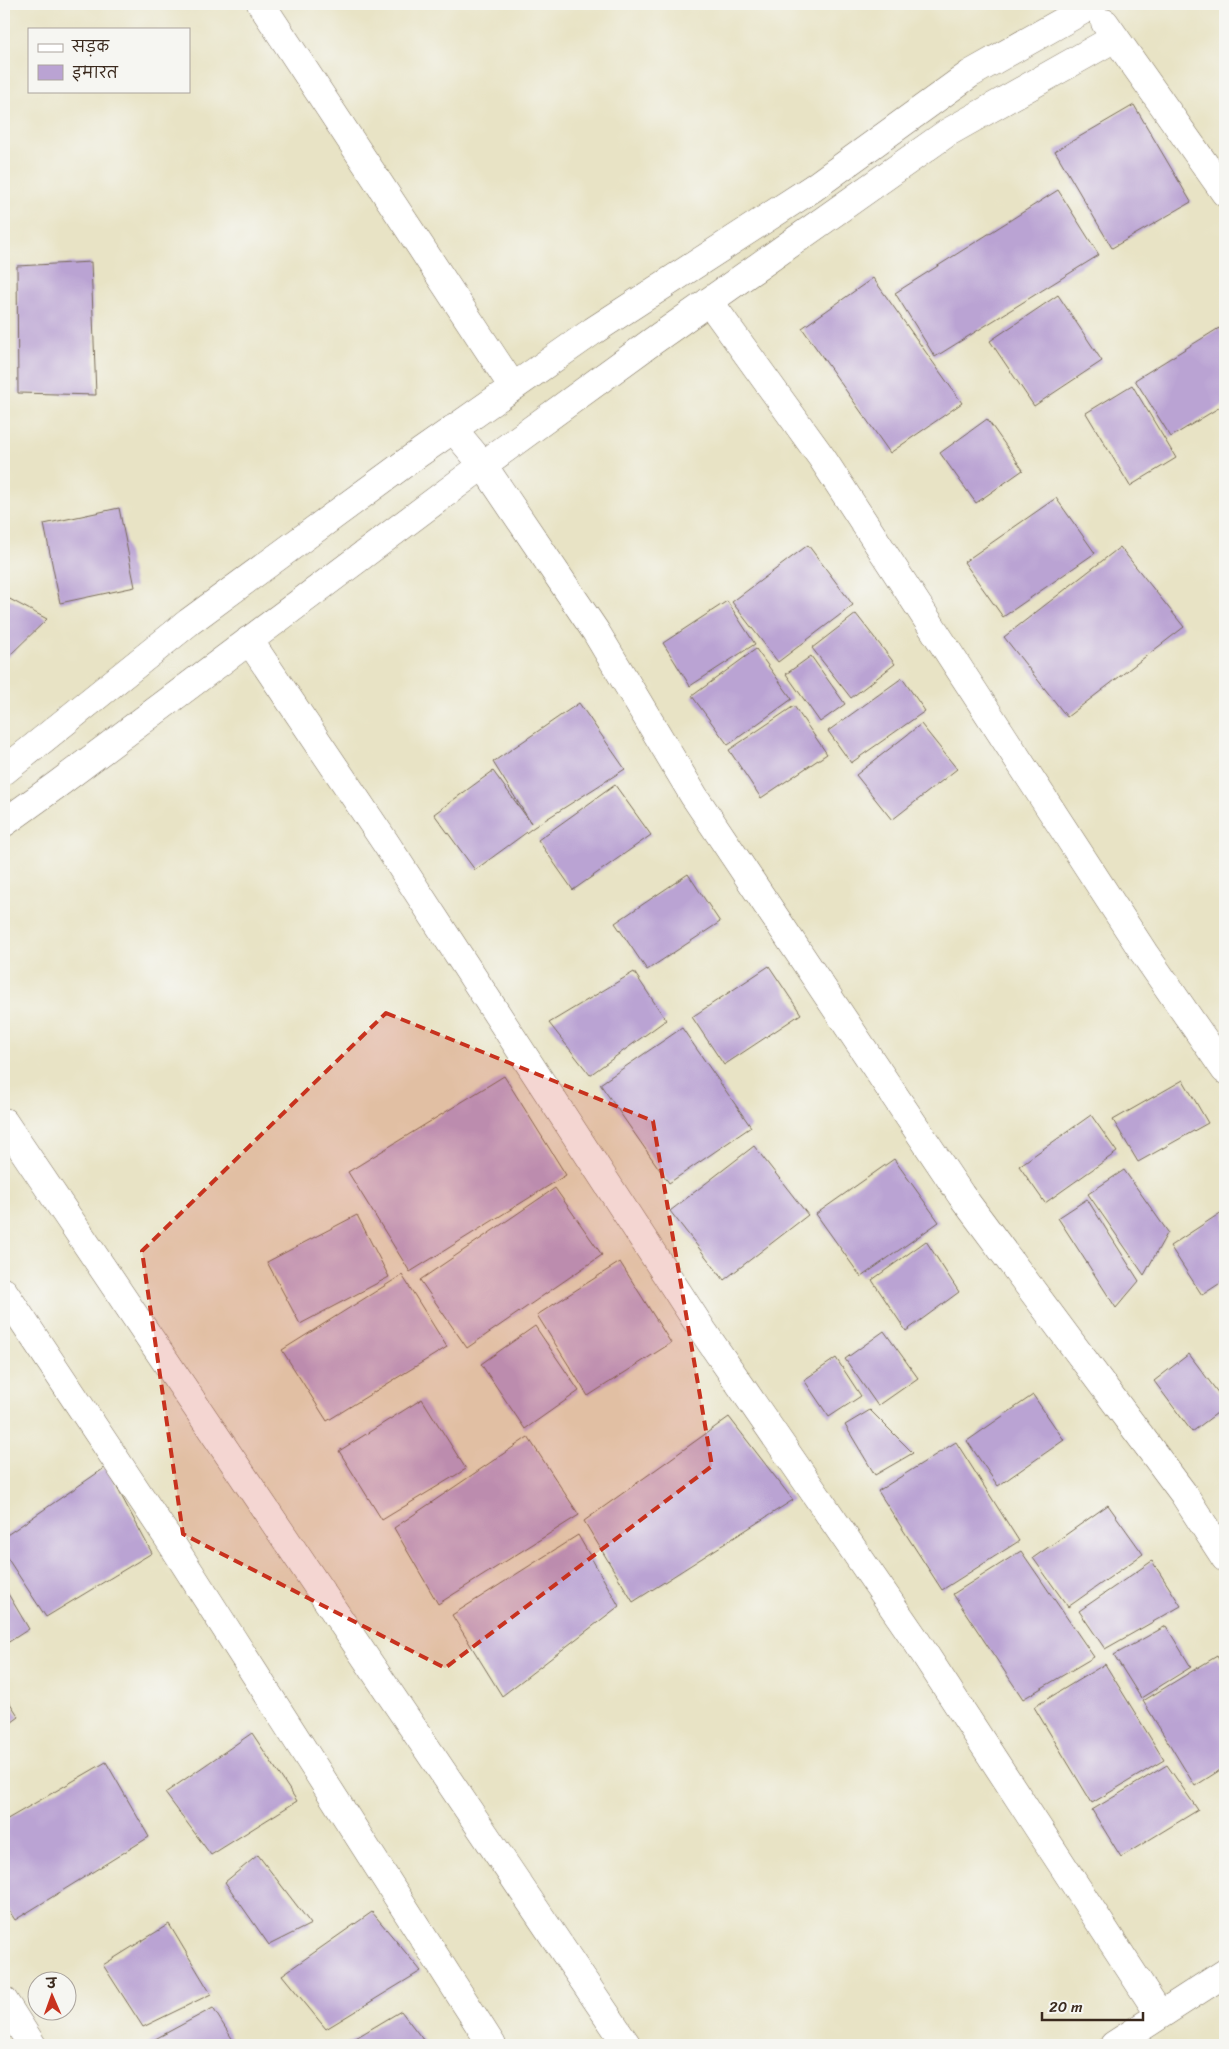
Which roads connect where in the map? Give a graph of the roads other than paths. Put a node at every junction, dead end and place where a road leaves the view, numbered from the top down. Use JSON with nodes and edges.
{"nodes":[{"id":1,"x":261,"y":4,"type":"edge"},
{"id":2,"x":1091,"y":4,"type":"edge"},
{"id":3,"x":1115,"y":38,"type":"junction"},
{"id":4,"x":1225,"y":193,"type":"edge"},
{"id":5,"x":709,"y":301,"type":"junction"},
{"id":6,"x":513,"y":387,"type":"junction"},
{"id":7,"x":453,"y":429,"type":"junction"},
{"id":8,"x":483,"y":465,"type":"junction"},
{"id":9,"x":249,"y":640,"type":"junction"},
{"id":10,"x":4,"y":771,"type":"edge"},
{"id":11,"x":4,"y":823,"type":"edge"},
{"id":12,"x":1225,"y":1070,"type":"edge"},
{"id":13,"x":4,"y":1122,"type":"edge"},
{"id":14,"x":4,"y":1292,"type":"edge"},
{"id":15,"x":1225,"y":1558,"type":"edge"},
{"id":16,"x":1225,"y":1973,"type":"edge"},
{"id":17,"x":4,"y":2001,"type":"edge"},
{"id":18,"x":1160,"y":2015,"type":"junction"},
{"id":19,"x":32,"y":2045,"type":"edge"},
{"id":20,"x":492,"y":2045,"type":"edge"},
{"id":21,"x":627,"y":2045,"type":"edge"},
{"id":22,"x":1114,"y":2045,"type":"edge"}],
"edges":[{"from":1,"to":6,"type":"street"},
{"from":2,"to":3,"type":"street"},
{"from":2,"to":6,"type":"street"},
{"from":3,"to":4,"type":"street"},
{"from":3,"to":5,"type":"street"},
{"from":5,"to":8,"type":"street"},
{"from":5,"to":12,"type":"street"},
{"from":6,"to":7,"type":"street"},
{"from":7,"to":8,"type":"street"},
{"from":7,"to":10,"type":"street"},
{"from":8,"to":9,"type":"street"},
{"from":8,"to":15,"type":"street"},
{"from":9,"to":11,"type":"street"},
{"from":9,"to":18,"type":"street"},
{"from":13,"to":21,"type":"street"},
{"from":14,"to":20,"type":"street"},
{"from":16,"to":18,"type":"street"},
{"from":17,"to":19,"type":"street"},
{"from":18,"to":22,"type":"street"}]}
